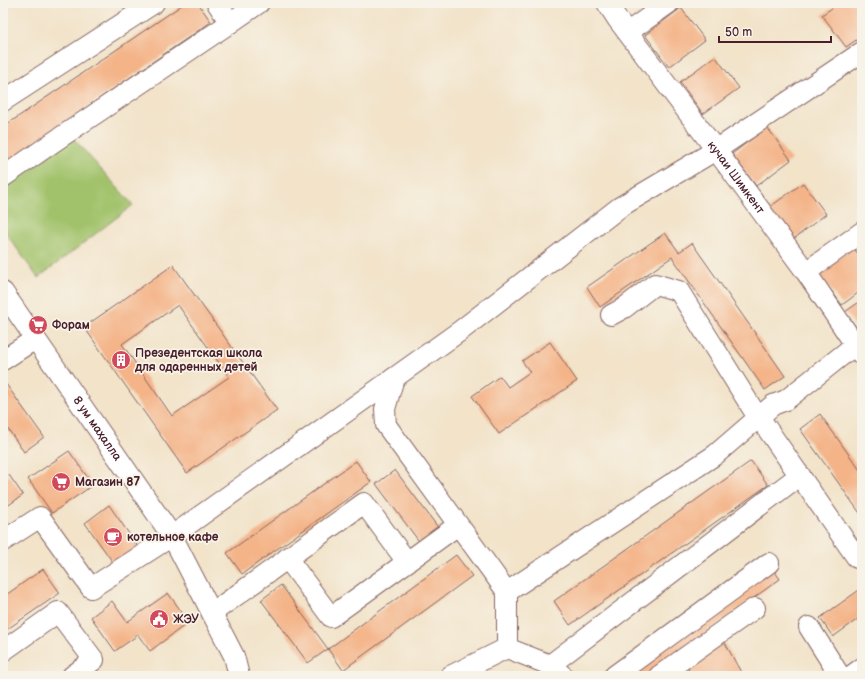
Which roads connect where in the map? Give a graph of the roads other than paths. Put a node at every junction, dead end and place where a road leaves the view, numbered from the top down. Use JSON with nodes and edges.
{"nodes":[{"id":1,"x":154,"y":3,"type":"edge"},
{"id":2,"x":217,"y":3,"type":"edge"},
{"id":3,"x":259,"y":3,"type":"edge"},
{"id":4,"x":607,"y":3,"type":"edge"},
{"id":5,"x":669,"y":3,"type":"edge"},
{"id":6,"x":230,"y":23,"type":"junction"},
{"id":7,"x":628,"y":32,"type":"junction"},
{"id":8,"x":862,"y":52,"type":"edge"},
{"id":9,"x":3,"y":101,"type":"edge"},
{"id":10,"x":716,"y":150,"type":"junction"},
{"id":11,"x":3,"y":177,"type":"edge"},
{"id":12,"x":862,"y":232,"type":"edge"},
{"id":13,"x":806,"y":272,"type":"junction"},
{"id":14,"x":3,"y":292,"type":"edge"},
{"id":15,"x":611,"y":315,"type":"dead end"},
{"id":16,"x":35,"y":339,"type":"junction"},
{"id":17,"x":859,"y":350,"type":"edge"},
{"id":18,"x":3,"y":360,"type":"edge"},
{"id":19,"x":394,"y":378,"type":"junction"},
{"id":20,"x":759,"y":417,"type":"junction"},
{"id":21,"x":800,"y":475,"type":"junction"},
{"id":22,"x":458,"y":525,"type":"junction"},
{"id":23,"x":172,"y":536,"type":"junction"},
{"id":24,"x":3,"y":541,"type":"edge"},
{"id":25,"x":287,"y":558,"type":"junction"},
{"id":26,"x":857,"y":558,"type":"dead end"},
{"id":27,"x":407,"y":562,"type":"junction"},
{"id":28,"x":769,"y":563,"type":"dead end"},
{"id":29,"x":507,"y":592,"type":"junction"},
{"id":30,"x":755,"y":608,"type":"dead end"},
{"id":31,"x":212,"y":613,"type":"junction"},
{"id":32,"x":809,"y":627,"type":"dead end"},
{"id":33,"x":507,"y":648,"type":"junction"},
{"id":34,"x":3,"y":651,"type":"edge"},
{"id":35,"x":862,"y":668,"type":"edge"},
{"id":36,"x":556,"y":670,"type":"edge"},
{"id":37,"x":72,"y":676,"type":"edge"},
{"id":38,"x":239,"y":676,"type":"edge"},
{"id":39,"x":450,"y":676,"type":"edge"},
{"id":40,"x":614,"y":676,"type":"edge"},
{"id":41,"x":660,"y":676,"type":"edge"},
{"id":42,"x":840,"y":676,"type":"edge"},
{"id":43,"x":851,"y":676,"type":"edge"}],
"edges":[{"from":1,"to":9,"type":"street"},
{"from":2,"to":6,"type":"street"},
{"from":3,"to":6,"type":"street"},
{"from":4,"to":7,"type":"street","name":"кучаи Шимкент"},
{"from":5,"to":7,"type":"street"},
{"from":6,"to":11,"type":"street"},
{"from":7,"to":10,"type":"street","name":"кучаи Шимкент"},
{"from":8,"to":10,"type":"street"},
{"from":10,"to":13,"type":"street","name":"кучаи Шимкент"},
{"from":10,"to":19,"type":"street"},
{"from":12,"to":13,"type":"street"},
{"from":13,"to":17,"type":"street","name":"кучаи Шимкент"},
{"from":14,"to":16,"type":"street","name":"8 ум маҳалла"},
{"from":15,"to":20,"type":"street"},
{"from":16,"to":18,"type":"street"},
{"from":16,"to":23,"type":"street","name":"8 ум маҳалла"},
{"from":17,"to":20,"type":"street"},
{"from":19,"to":22,"type":"street"},
{"from":19,"to":23,"type":"street"},
{"from":20,"to":21,"type":"street"},
{"from":20,"to":29,"type":"street"},
{"from":21,"to":26,"type":"street"},
{"from":21,"to":36,"type":"street"},
{"from":22,"to":27,"type":"street"},
{"from":22,"to":29,"type":"street"},
{"from":23,"to":24,"type":"street"},
{"from":23,"to":31,"type":"street","name":"8 ум маҳалла"},
{"from":25,"to":27,"type":"street"},
{"from":25,"to":27,"type":"street"},
{"from":25,"to":31,"type":"street"},
{"from":28,"to":40,"type":"street"},
{"from":29,"to":33,"type":"street"},
{"from":30,"to":41,"type":"street"},
{"from":31,"to":38,"type":"street","name":"8 ум маҳалла"},
{"from":32,"to":42,"type":"street"},
{"from":33,"to":36,"type":"street"},
{"from":33,"to":39,"type":"street"},
{"from":34,"to":37,"type":"street"},
{"from":35,"to":43,"type":"street"}]}
